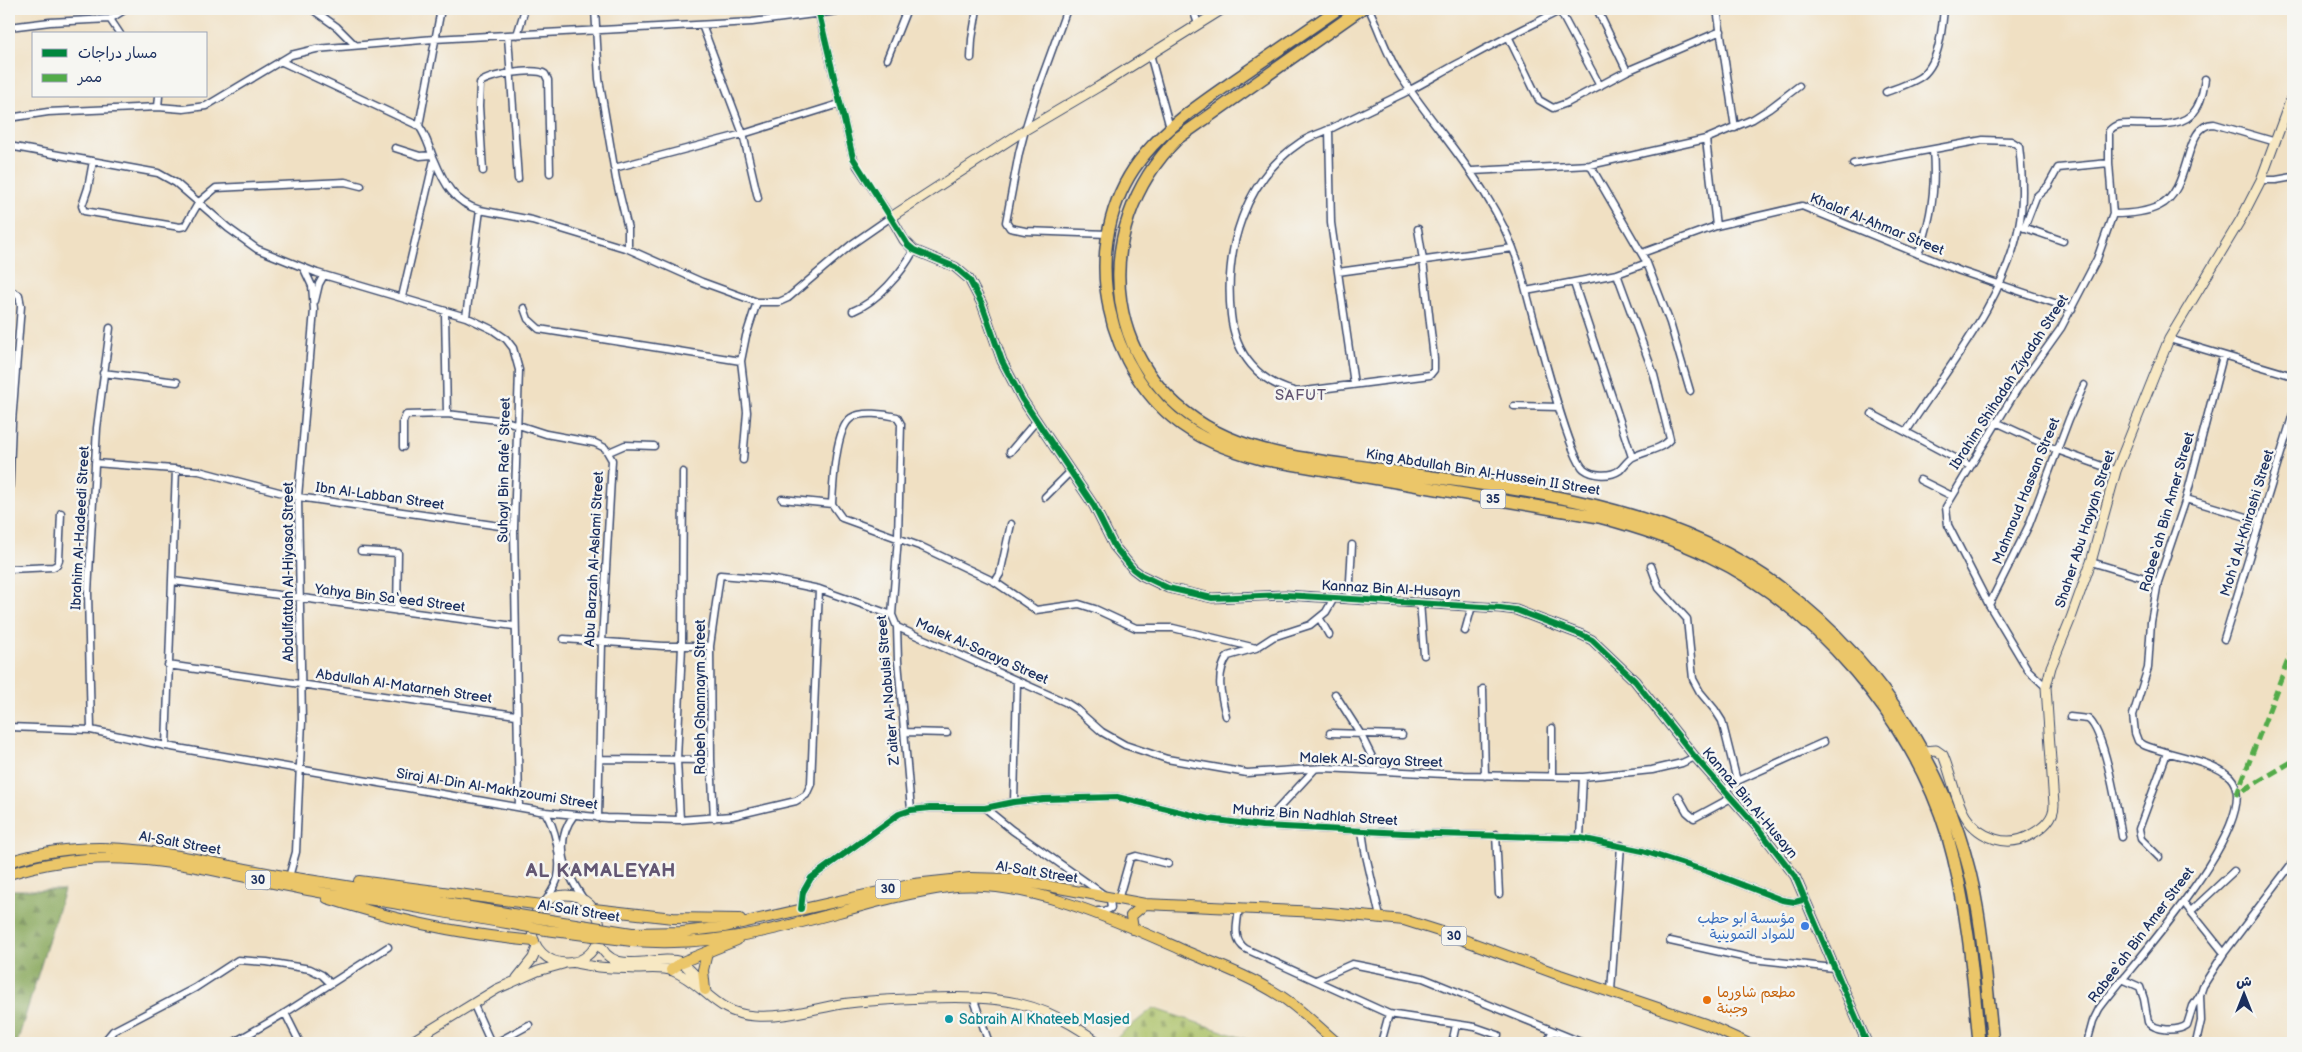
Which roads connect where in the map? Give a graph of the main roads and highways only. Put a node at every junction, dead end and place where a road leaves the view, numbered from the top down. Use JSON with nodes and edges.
{"nodes":[{"id":1,"x":1338,"y":9,"type":"edge"},
{"id":2,"x":1361,"y":9,"type":"edge"},
{"id":3,"x":1325,"y":18,"type":"junction"},
{"id":4,"x":1332,"y":29,"type":"junction"},
{"id":5,"x":9,"y":862,"type":"edge"},
{"id":6,"x":9,"y":874,"type":"edge"},
{"id":7,"x":323,"y":881,"type":"junction"},
{"id":8,"x":310,"y":891,"type":"junction"},
{"id":9,"x":543,"y":903,"type":"road end"},
{"id":10,"x":1145,"y":904,"type":"junction"},
{"id":11,"x":594,"y":909,"type":"road end"},
{"id":12,"x":507,"y":918,"type":"junction"},
{"id":13,"x":753,"y":920,"type":"junction"},
{"id":14,"x":1133,"y":929,"type":"junction"},
{"id":15,"x":761,"y":932,"type":"junction"},
{"id":16,"x":632,"y":937,"type":"junction"},
{"id":17,"x":535,"y":944,"type":"road end"},
{"id":18,"x":707,"y":952,"type":"junction"},
{"id":19,"x":671,"y":970,"type":"road end"},
{"id":20,"x":707,"y":993,"type":"road end"},
{"id":21,"x":1337,"y":1043,"type":"edge"},
{"id":22,"x":1747,"y":1043,"type":"edge"},
{"id":23,"x":1979,"y":1043,"type":"edge"},
{"id":24,"x":1993,"y":1043,"type":"edge"}],
"edges":[{"from":1,"to":3,"type":"highway","name":"King Abdullah Bin Al-Hussein II Street","number":"35"},
{"from":2,"to":4,"type":"highway","name":"King Abdullah Bin Al-Hussein II Street","number":"35"},
{"from":3,"to":4,"type":"highway"},
{"from":3,"to":23,"type":"highway","name":"King Abdullah Bin Al-Hussein II Street","number":"35"},
{"from":4,"to":24,"type":"highway","name":"King Abdullah Bin Al-Hussein II Street","number":"35"},
{"from":5,"to":7,"type":"main road","name":"Al-Salt Street","number":"30"},
{"from":6,"to":8,"type":"main road","name":"Al-Salt Street","number":"30"},
{"from":7,"to":9,"type":"main road"},
{"from":7,"to":12,"type":"main road","name":"Al-Salt Street","number":"30"},
{"from":8,"to":12,"type":"main road","name":"Al-Salt Street","number":"30"},
{"from":8,"to":17,"type":"main road"},
{"from":10,"to":13,"type":"main road","name":"Al-Salt Street","number":"30"},
{"from":10,"to":14,"type":"main road"},
{"from":10,"to":22,"type":"main road","number":"30"},
{"from":11,"to":13,"type":"main road"},
{"from":12,"to":16,"type":"main road","name":"Al-Salt Street","number":"30","bridge":true},
{"from":13,"to":16,"type":"main road","name":"Al-Salt Street","number":"30"},
{"from":14,"to":15,"type":"main road","name":"Al-Salt Street","number":"30"},
{"from":14,"to":21,"type":"main road","number":"30"},
{"from":15,"to":16,"type":"main road","name":"Al-Salt Street","number":"30"},
{"from":15,"to":18,"type":"main road"},
{"from":18,"to":19,"type":"main road"},
{"from":18,"to":20,"type":"main road"}]}
